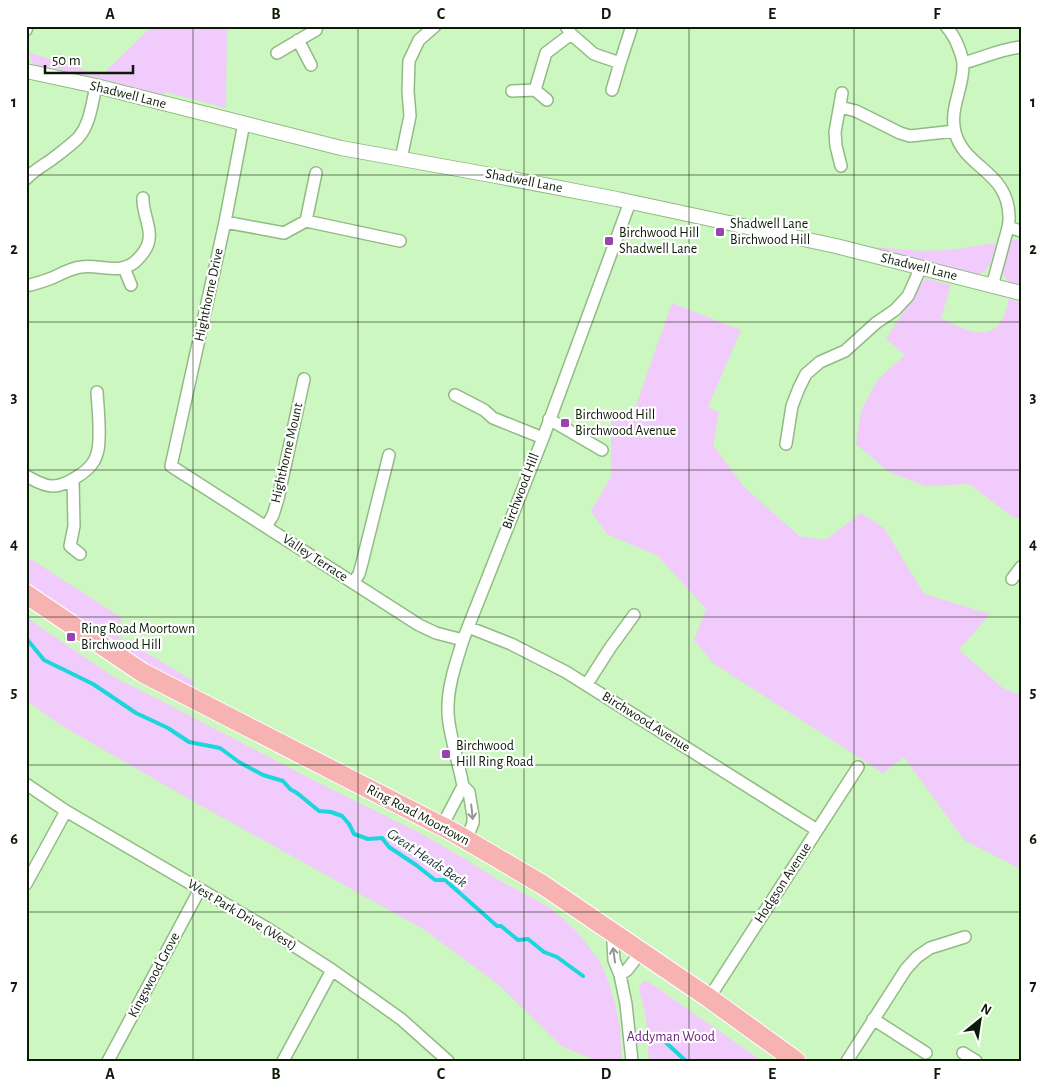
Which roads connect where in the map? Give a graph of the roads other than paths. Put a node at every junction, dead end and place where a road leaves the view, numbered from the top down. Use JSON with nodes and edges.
{"nodes":[{"id":1,"x":27,"y":26,"type":"edge"},
{"id":2,"x":317,"y":26,"type":"edge"},
{"id":3,"x":435,"y":26,"type":"edge"},
{"id":4,"x":632,"y":26,"type":"edge"},
{"id":5,"x":946,"y":26,"type":"edge"},
{"id":6,"x":26,"y":30,"type":"edge"},
{"id":7,"x":568,"y":30,"type":"edge"},
{"id":8,"x":298,"y":40,"type":"junction"},
{"id":9,"x":1021,"y":48,"type":"edge"},
{"id":10,"x":277,"y":53,"type":"dead end"},
{"id":11,"x":963,"y":63,"type":"junction"},
{"id":12,"x":620,"y":64,"type":"junction"},
{"id":13,"x":312,"y":65,"type":"dead end"},
{"id":14,"x":26,"y":71,"type":"edge"},
{"id":15,"x":96,"y":86,"type":"junction"},
{"id":16,"x":535,"y":90,"type":"junction"},
{"id":17,"x":612,"y":90,"type":"dead end"},
{"id":18,"x":512,"y":91,"type":"dead end"},
{"id":19,"x":842,"y":94,"type":"dead end"},
{"id":20,"x":547,"y":100,"type":"dead end"},
{"id":21,"x":840,"y":107,"type":"junction"},
{"id":22,"x":244,"y":123,"type":"junction"},
{"id":23,"x":955,"y":131,"type":"junction"},
{"id":24,"x":401,"y":159,"type":"junction"},
{"id":25,"x":840,"y":166,"type":"dead end"},
{"id":26,"x":316,"y":174,"type":"dead end"},
{"id":27,"x":26,"y":179,"type":"edge"},
{"id":28,"x":143,"y":198,"type":"dead end"},
{"id":29,"x":630,"y":202,"type":"junction"},
{"id":30,"x":306,"y":220,"type":"junction"},
{"id":31,"x":225,"y":222,"type":"junction"},
{"id":32,"x":1008,"y":227,"type":"junction"},
{"id":33,"x":1021,"y":231,"type":"edge"},
{"id":34,"x":400,"y":241,"type":"dead end"},
{"id":35,"x":124,"y":268,"type":"junction"},
{"id":36,"x":921,"y":268,"type":"junction"},
{"id":37,"x":131,"y":285,"type":"dead end"},
{"id":38,"x":26,"y":286,"type":"edge"},
{"id":39,"x":992,"y":286,"type":"junction"},
{"id":40,"x":1021,"y":293,"type":"edge"},
{"id":41,"x":304,"y":379,"type":"dead end"},
{"id":42,"x":97,"y":392,"type":"dead end"},
{"id":43,"x":458,"y":401,"type":"dead end"},
{"id":44,"x":549,"y":419,"type":"junction"},
{"id":45,"x":542,"y":438,"type":"junction"},
{"id":46,"x":786,"y":444,"type":"dead end"},
{"id":47,"x":602,"y":450,"type":"dead end"},
{"id":48,"x":388,"y":455,"type":"dead end"},
{"id":49,"x":171,"y":466,"type":"joint"},
{"id":50,"x":26,"y":476,"type":"edge"},
{"id":51,"x":72,"y":479,"type":"junction"},
{"id":52,"x":266,"y":527,"type":"junction"},
{"id":53,"x":80,"y":554,"type":"dead end"},
{"id":54,"x":1021,"y":567,"type":"edge"},
{"id":55,"x":1012,"y":579,"type":"dead end"},
{"id":56,"x":353,"y":582,"type":"junction"},
{"id":57,"x":26,"y":594,"type":"edge"},
{"id":58,"x":634,"y":614,"type":"dead end"},
{"id":59,"x":468,"y":627,"type":"junction"},
{"id":60,"x":463,"y":640,"type":"junction"},
{"id":61,"x":587,"y":684,"type":"junction"},
{"id":62,"x":858,"y":767,"type":"dead end"},
{"id":63,"x":26,"y":784,"type":"edge"},
{"id":64,"x":463,"y":786,"type":"junction"},
{"id":65,"x":66,"y":811,"type":"junction"},
{"id":66,"x":442,"y":826,"type":"junction"},
{"id":67,"x":817,"y":830,"type":"junction"},
{"id":68,"x":466,"y":840,"type":"junction"},
{"id":69,"x":26,"y":884,"type":"edge"},
{"id":70,"x":200,"y":889,"type":"junction"},
{"id":71,"x":615,"y":934,"type":"junction"},
{"id":72,"x":965,"y":937,"type":"dead end"},
{"id":73,"x":641,"y":952,"type":"junction"},
{"id":74,"x":332,"y":970,"type":"junction"},
{"id":75,"x":620,"y":975,"type":"junction"},
{"id":76,"x":709,"y":998,"type":"junction"},
{"id":77,"x":873,"y":1019,"type":"junction"},
{"id":78,"x":926,"y":1053,"type":"dead end"},
{"id":79,"x":963,"y":1053,"type":"dead end"},
{"id":80,"x":108,"y":1061,"type":"edge"},
{"id":81,"x":284,"y":1061,"type":"edge"},
{"id":82,"x":448,"y":1061,"type":"edge"},
{"id":83,"x":632,"y":1061,"type":"edge"},
{"id":84,"x":796,"y":1061,"type":"edge"},
{"id":85,"x":847,"y":1061,"type":"edge"},
{"id":86,"x":976,"y":1061,"type":"edge"}],
"edges":[{"from":1,"to":6,"type":"street"},
{"from":2,"to":8,"type":"street"},
{"from":3,"to":24,"type":"street"},
{"from":4,"to":12,"type":"street"},
{"from":5,"to":11,"type":"street"},
{"from":7,"to":12,"type":"street"},
{"from":7,"to":16,"type":"street"},
{"from":8,"to":10,"type":"street"},
{"from":8,"to":13,"type":"street"},
{"from":9,"to":11,"type":"street"},
{"from":11,"to":23,"type":"street"},
{"from":12,"to":17,"type":"street"},
{"from":14,"to":15,"type":"street","name":"Shadwell Lane"},
{"from":15,"to":22,"type":"street","name":"Shadwell Lane"},
{"from":15,"to":27,"type":"street"},
{"from":16,"to":18,"type":"street"},
{"from":16,"to":20,"type":"street"},
{"from":19,"to":21,"type":"street"},
{"from":21,"to":23,"type":"street"},
{"from":21,"to":25,"type":"street"},
{"from":22,"to":24,"type":"street","name":"Shadwell Lane"},
{"from":22,"to":31,"type":"street","name":"Highthorne Drive"},
{"from":23,"to":32,"type":"street"},
{"from":24,"to":29,"type":"street","name":"Shadwell Lane"},
{"from":26,"to":30,"type":"street"},
{"from":28,"to":35,"type":"street"},
{"from":29,"to":36,"type":"street","name":"Shadwell Lane"},
{"from":29,"to":44,"type":"street","name":"Birchwood Hill"},
{"from":30,"to":31,"type":"street"},
{"from":30,"to":34,"type":"street"},
{"from":31,"to":49,"type":"street","name":"Highthorne Drive"},
{"from":32,"to":33,"type":"street"},
{"from":32,"to":39,"type":"street"},
{"from":35,"to":37,"type":"street"},
{"from":35,"to":38,"type":"street"},
{"from":36,"to":39,"type":"street","name":"Shadwell Lane"},
{"from":36,"to":46,"type":"street"},
{"from":39,"to":40,"type":"street","name":"Shadwell Lane"},
{"from":41,"to":52,"type":"street","name":"Highthorne Mount"},
{"from":42,"to":51,"type":"street"},
{"from":43,"to":45,"type":"street"},
{"from":44,"to":45,"type":"street","name":"Birchwood Hill"},
{"from":44,"to":47,"type":"street"},
{"from":45,"to":59,"type":"street","name":"Birchwood Hill"},
{"from":48,"to":56,"type":"street"},
{"from":49,"to":52,"type":"street","name":"Valley Terrace"},
{"from":50,"to":51,"type":"street"},
{"from":51,"to":53,"type":"street"},
{"from":52,"to":56,"type":"street","name":"Valley Terrace"},
{"from":54,"to":55,"type":"street"},
{"from":56,"to":60,"type":"street","name":"Valley Terrace"},
{"from":57,"to":66,"type":"highway","name":"Ring Road Moortown"},
{"from":58,"to":61,"type":"street"},
{"from":59,"to":60,"type":"street","name":"Birchwood Hill"},
{"from":59,"to":61,"type":"street","name":"Birchwood Avenue"},
{"from":60,"to":64,"type":"street","name":"Birchwood Hill"},
{"from":61,"to":67,"type":"street","name":"Birchwood Avenue"},
{"from":62,"to":67,"type":"street","name":"Hodgson Avenue"},
{"from":63,"to":65,"type":"street","name":"West Park Drive (West)"},
{"from":64,"to":66,"type":"street"},
{"from":64,"to":68,"type":"street","name":"Birchwood Hill","one_way":true},
{"from":65,"to":69,"type":"street"},
{"from":65,"to":70,"type":"street","name":"West Park Drive (West)"},
{"from":66,"to":68,"type":"highway","name":"Ring Road Moortown"},
{"from":67,"to":76,"type":"street","name":"Hodgson Avenue"},
{"from":68,"to":71,"type":"highway","name":"Ring Road Moortown"},
{"from":70,"to":74,"type":"street","name":"West Park Drive (West)"},
{"from":70,"to":80,"type":"street","name":"Kingswood Grove"},
{"from":71,"to":73,"type":"highway","name":"Ring Road Moortown"},
{"from":75,"to":71,"type":"street","one_way":true},
{"from":72,"to":77,"type":"street"},
{"from":73,"to":75,"type":"street"},
{"from":73,"to":76,"type":"highway","name":"Ring Road Moortown"},
{"from":74,"to":81,"type":"street"},
{"from":74,"to":82,"type":"street","name":"West Park Drive (West)"},
{"from":75,"to":83,"type":"street"},
{"from":76,"to":84,"type":"highway","name":"Ring Road Moortown"},
{"from":77,"to":78,"type":"street"},
{"from":77,"to":85,"type":"street"},
{"from":79,"to":86,"type":"street"}]}
